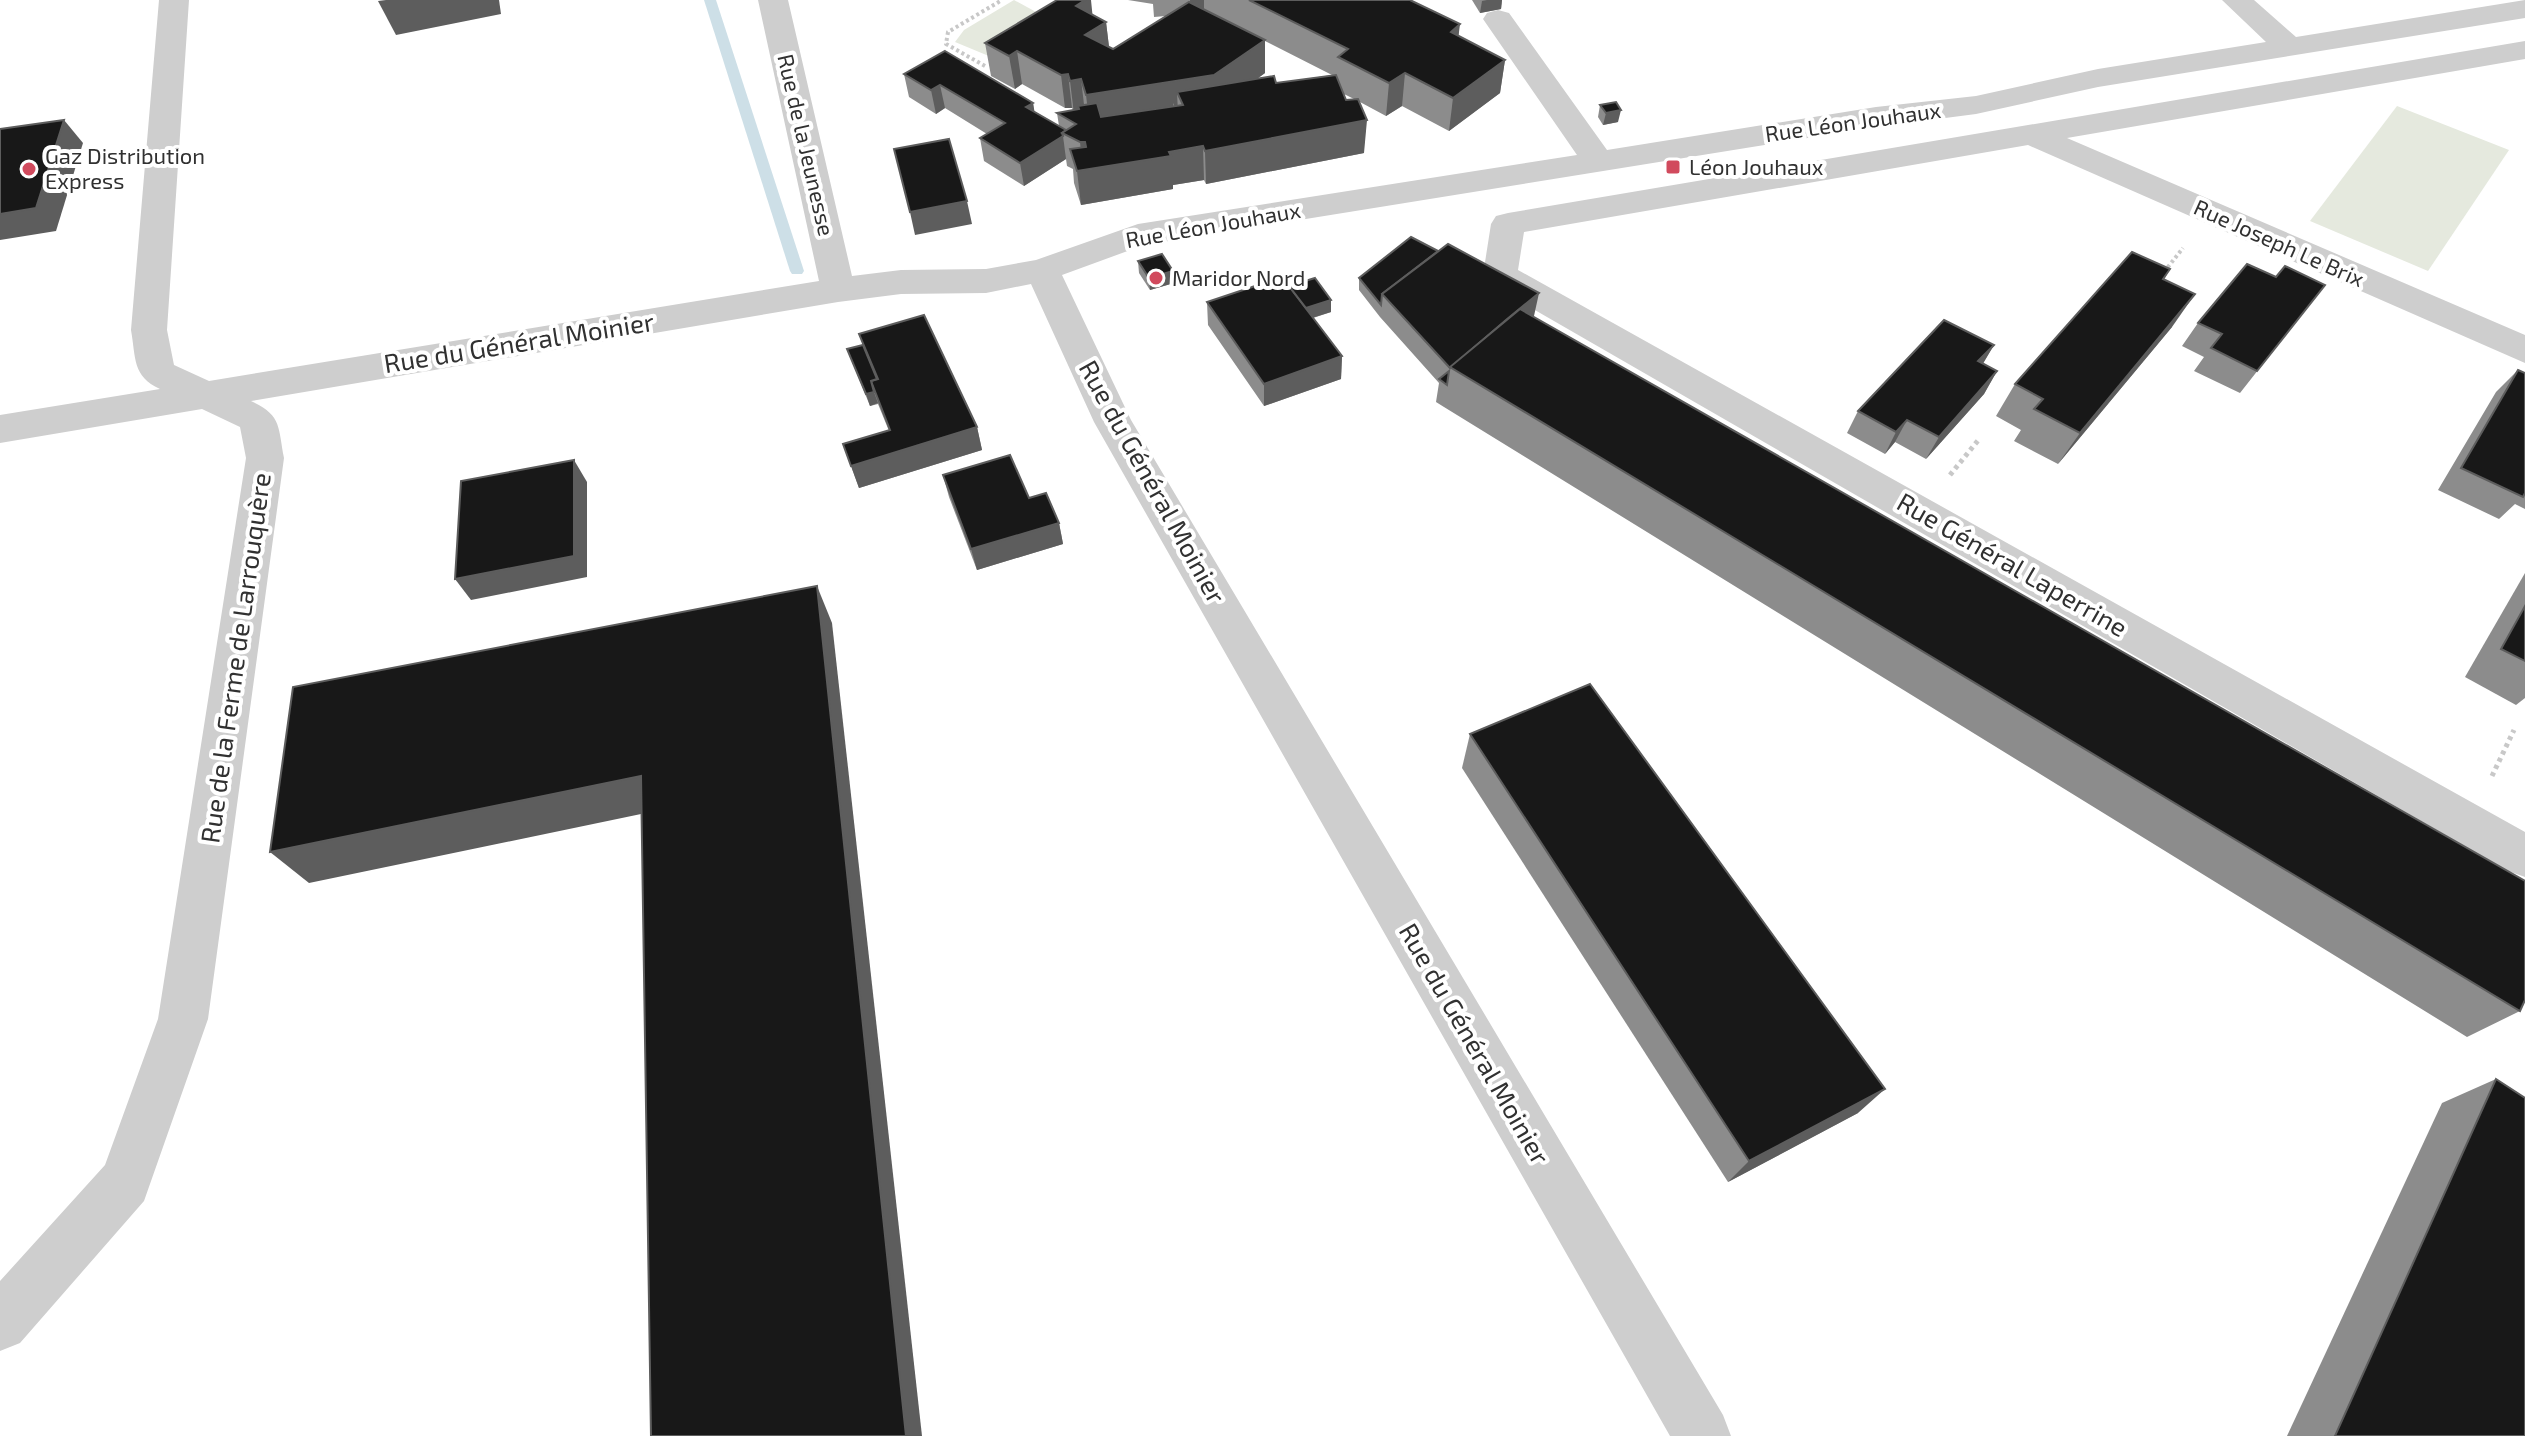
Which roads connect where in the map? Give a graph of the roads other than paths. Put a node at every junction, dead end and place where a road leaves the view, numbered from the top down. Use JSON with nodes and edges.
{"nodes":[{"id":1,"x":174,"y":0,"type":"edge"},
{"id":2,"x":773,"y":0,"type":"edge"},
{"id":3,"x":2237,"y":0,"type":"edge"},
{"id":4,"x":2525,"y":9,"type":"edge"},
{"id":5,"x":1498,"y":19,"type":"dead end"},
{"id":6,"x":2290,"y":47,"type":"junction"},
{"id":7,"x":2525,"y":50,"type":"edge"},
{"id":8,"x":2032,"y":135,"type":"junction"},
{"id":9,"x":1599,"y":162,"type":"junction"},
{"id":10,"x":1042,"y":270,"type":"junction"},
{"id":11,"x":838,"y":290,"type":"junction"},
{"id":12,"x":2525,"y":350,"type":"edge"},
{"id":13,"x":203,"y":396,"type":"junction"},
{"id":14,"x":0,"y":429,"type":"edge"},
{"id":15,"x":2525,"y":856,"type":"edge"},
{"id":16,"x":0,"y":1323,"type":"edge"},
{"id":17,"x":1702,"y":1436,"type":"edge"}],
"edges":[{"from":1,"to":13,"type":"street","name":"Rue de la Ferme de Larrouquère"},
{"from":2,"to":11,"type":"street","name":"Rue de la Jeunesse"},
{"from":3,"to":6,"type":"street"},
{"from":4,"to":6,"type":"street","name":"Rue Léon Jouhaux"},
{"from":5,"to":9,"type":"street"},
{"from":6,"to":9,"type":"street","name":"Rue Léon Jouhaux"},
{"from":7,"to":8,"type":"street"},
{"from":8,"to":12,"type":"street","name":"Rue Joseph Le Brix"},
{"from":8,"to":15,"type":"street","name":"Rue Général Laperrine"},
{"from":9,"to":10,"type":"street","name":"Rue Léon Jouhaux"},
{"from":10,"to":11,"type":"street","name":"Rue du Général Moinier"},
{"from":10,"to":17,"type":"street","name":"Rue du Général Moinier"},
{"from":11,"to":13,"type":"street","name":"Rue du Général Moinier"},
{"from":13,"to":14,"type":"street","name":"Rue du Général Moinier"},
{"from":13,"to":16,"type":"street","name":"Rue de la Ferme de Larrouquère"}]}
